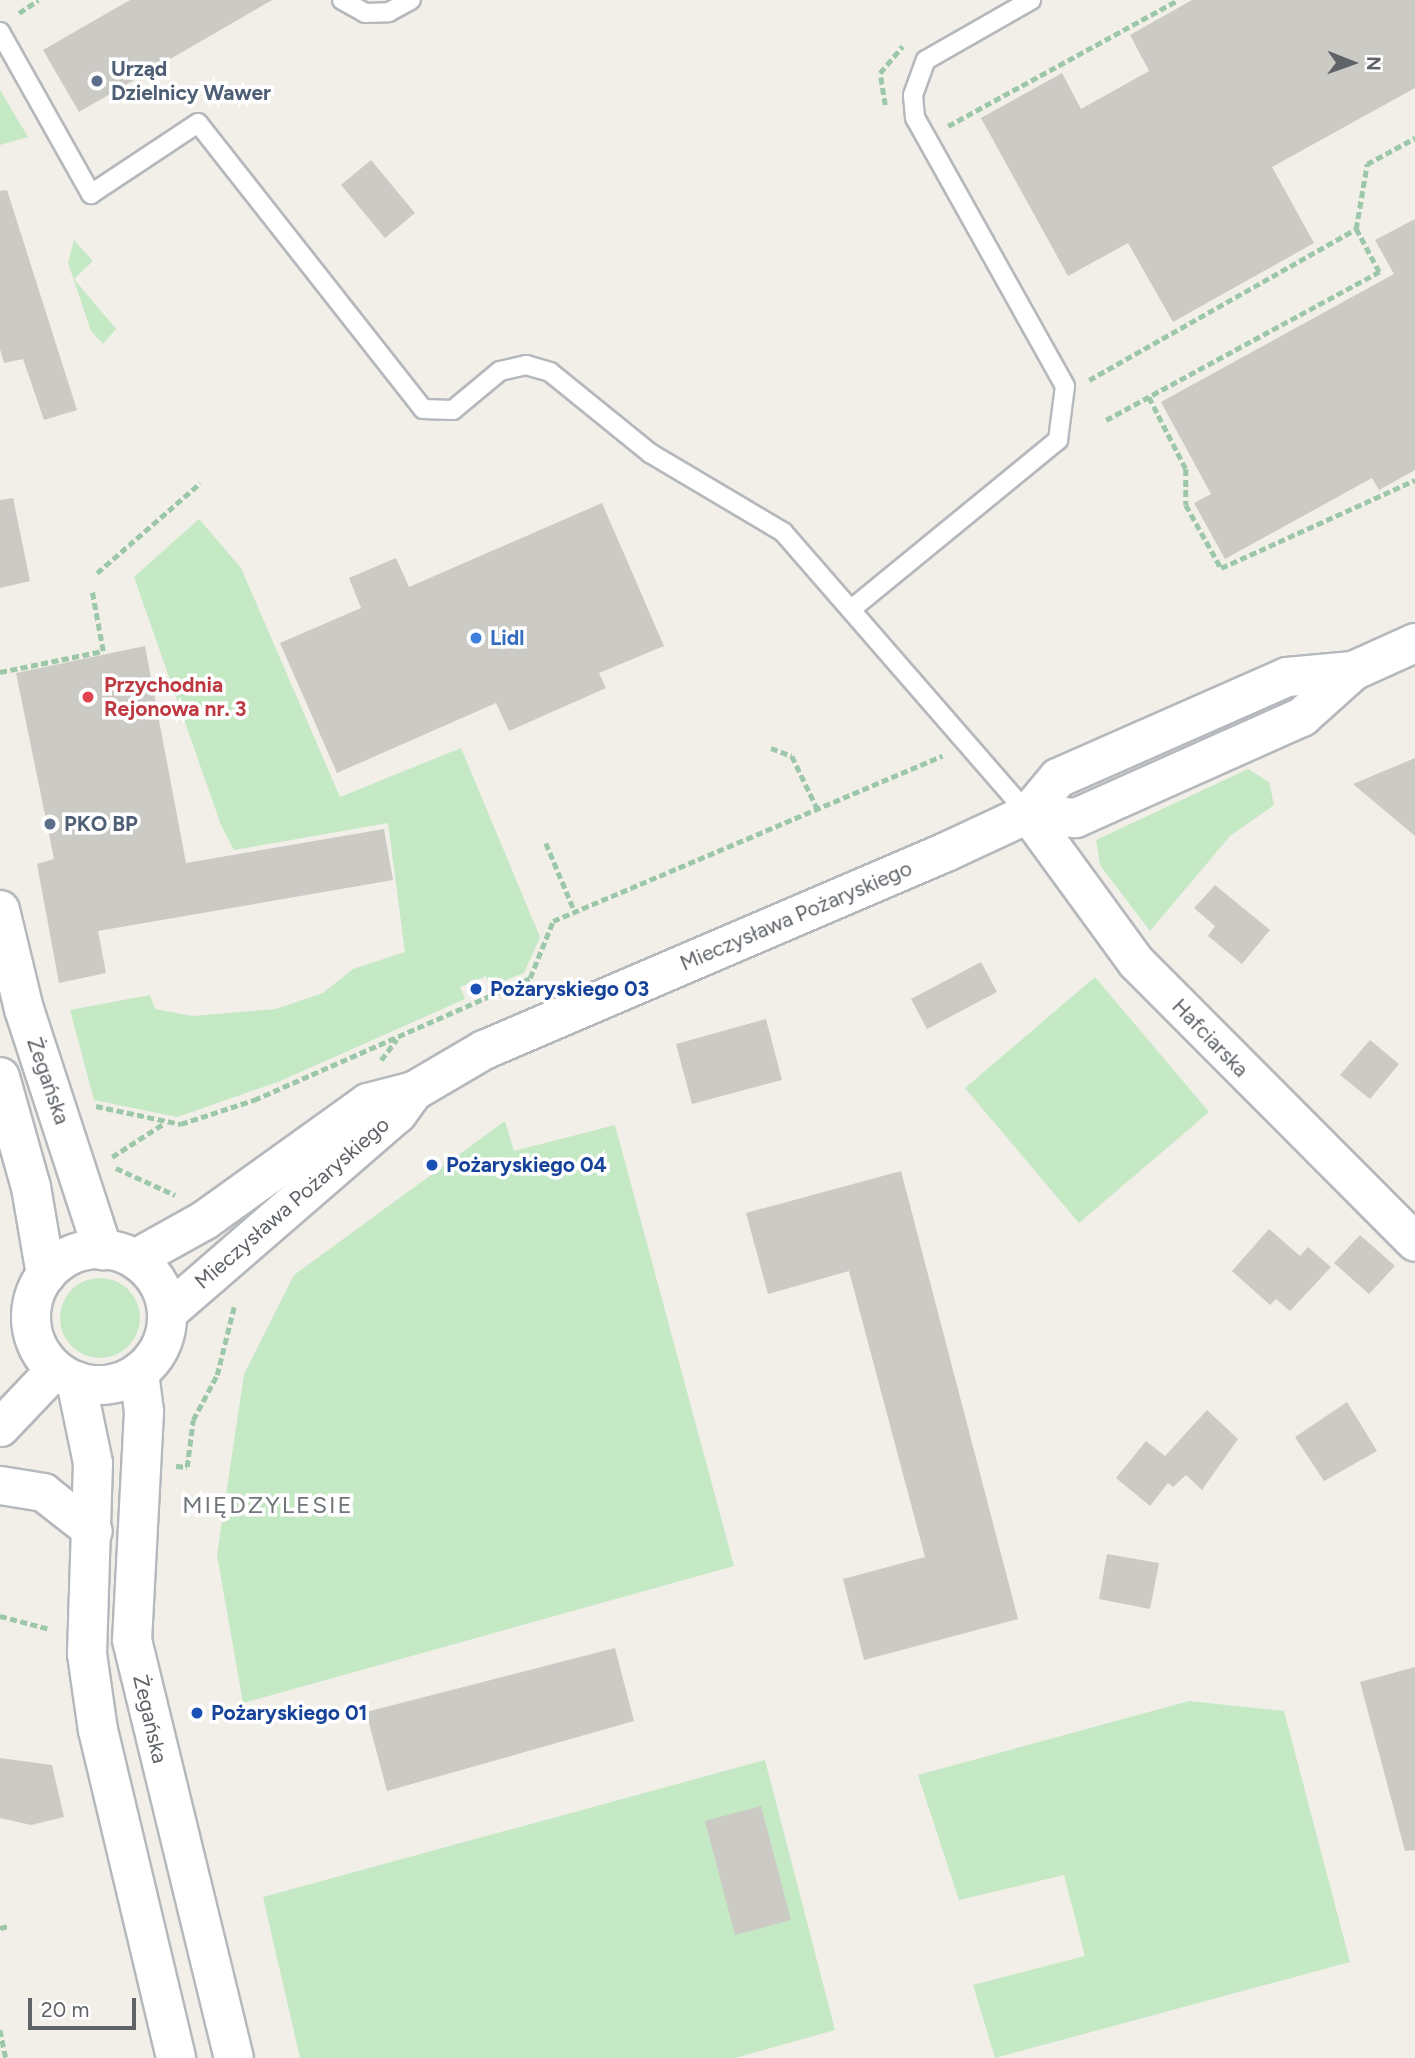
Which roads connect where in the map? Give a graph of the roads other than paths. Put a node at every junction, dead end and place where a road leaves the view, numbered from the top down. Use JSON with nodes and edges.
{"nodes":[{"id":1,"x":342,"y":0,"type":"edge"},
{"id":2,"x":411,"y":0,"type":"edge"},
{"id":3,"x":1031,"y":0,"type":"edge"},
{"id":4,"x":0,"y":32,"type":"edge"},
{"id":5,"x":854,"y":607,"type":"junction"},
{"id":6,"x":1415,"y":643,"type":"edge"},
{"id":7,"x":1028,"y":814,"type":"junction"},
{"id":8,"x":0,"y":910,"type":"edge"},
{"id":9,"x":0,"y":1076,"type":"edge"},
{"id":10,"x":414,"y":1091,"type":"junction"},
{"id":11,"x":1415,"y":1242,"type":"edge"},
{"id":12,"x":119,"y":1254,"type":"junction"},
{"id":13,"x":46,"y":1275,"type":"junction"},
{"id":14,"x":167,"y":1313,"type":"junction"},
{"id":15,"x":139,"y":1372,"type":"junction"},
{"id":16,"x":66,"y":1375,"type":"junction"},
{"id":17,"x":0,"y":1427,"type":"edge"},
{"id":18,"x":0,"y":1485,"type":"edge"},
{"id":19,"x":93,"y":1531,"type":"junction"},
{"id":20,"x":176,"y":2058,"type":"edge"},
{"id":21,"x":234,"y":2058,"type":"edge"}],
"edges":[{"from":1,"to":2,"type":"lane"},
{"from":3,"to":5,"type":"lane"},
{"from":4,"to":5,"type":"lane"},
{"from":5,"to":7,"type":"lane"},
{"from":6,"to":7,"type":"street","name":"Mieczysława Pożaryskiego"},
{"from":7,"to":10,"type":"street","name":"Mieczysława Pożaryskiego"},
{"from":7,"to":11,"type":"street","name":"Hafciarska"},
{"from":8,"to":12,"type":"street","name":"Żegańska"},
{"from":9,"to":13,"type":"street","name":"Żegańska"},
{"from":10,"to":12,"type":"street","name":"Mieczysława Pożaryskiego"},
{"from":10,"to":14,"type":"street","name":"Mieczysława Pożaryskiego"},
{"from":12,"to":13,"type":"street"},
{"from":12,"to":14,"type":"street"},
{"from":13,"to":16,"type":"street"},
{"from":14,"to":15,"type":"street"},
{"from":15,"to":16,"type":"street"},
{"from":15,"to":21,"type":"street","name":"Żegańska"},
{"from":16,"to":17,"type":"street"},
{"from":16,"to":19,"type":"street"},
{"from":18,"to":19,"type":"street"},
{"from":19,"to":20,"type":"street"}]}
